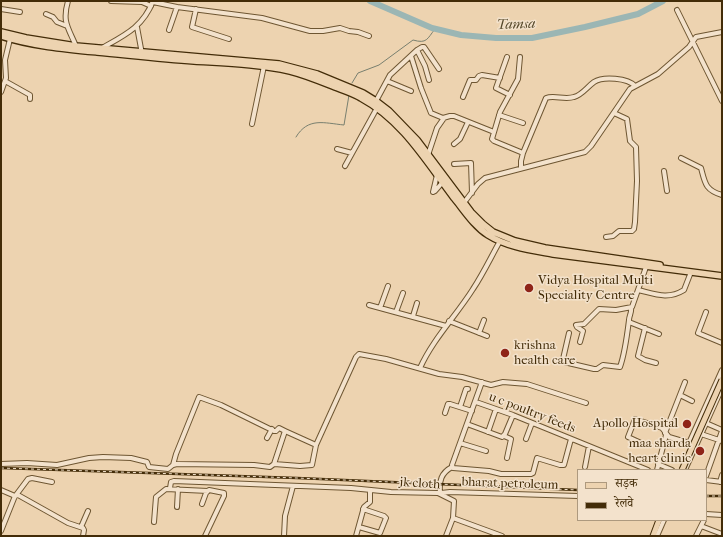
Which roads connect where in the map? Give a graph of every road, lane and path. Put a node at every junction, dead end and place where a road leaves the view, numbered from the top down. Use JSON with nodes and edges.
{"nodes":[{"id":1,"x":68,"y":1,"type":"edge"},
{"id":2,"x":111,"y":1,"type":"edge"},
{"id":3,"x":153,"y":3,"type":"edge"},
{"id":4,"x":177,"y":7,"type":"junction"},
{"id":5,"x":1,"y":9,"type":"edge"},
{"id":6,"x":196,"y":9,"type":"junction"},
{"id":7,"x":677,"y":10,"type":"dead end"},
{"id":8,"x":20,"y":12,"type":"dead end"},
{"id":9,"x":46,"y":14,"type":"dead end"},
{"id":10,"x":68,"y":26,"type":"junction"},
{"id":11,"x":137,"y":27,"type":"junction"},
{"id":12,"x":169,"y":30,"type":"dead end"},
{"id":13,"x":1,"y":32,"type":"edge"},
{"id":14,"x":722,"y":32,"type":"edge"},
{"id":15,"x":1,"y":36,"type":"edge"},
{"id":16,"x":369,"y":36,"type":"dead end"},
{"id":17,"x":229,"y":38,"type":"dead end"},
{"id":18,"x":10,"y":39,"type":"junction"},
{"id":19,"x":692,"y":42,"type":"junction"},
{"id":20,"x":76,"y":46,"type":"junction"},
{"id":21,"x":102,"y":48,"type":"junction"},
{"id":22,"x":418,"y":50,"type":"junction"},
{"id":23,"x":96,"y":52,"type":"junction"},
{"id":24,"x":142,"y":54,"type":"junction"},
{"id":25,"x":411,"y":56,"type":"junction"},
{"id":26,"x":507,"y":57,"type":"dead end"},
{"id":27,"x":520,"y":57,"type":"dead end"},
{"id":28,"x":264,"y":66,"type":"junction"},
{"id":29,"x":439,"y":69,"type":"dead end"},
{"id":30,"x":3,"y":75,"type":"edge"},
{"id":31,"x":500,"y":78,"type":"junction"},
{"id":32,"x":429,"y":80,"type":"dead end"},
{"id":33,"x":5,"y":81,"type":"junction"},
{"id":34,"x":387,"y":81,"type":"junction"},
{"id":35,"x":635,"y":86,"type":"junction"},
{"id":36,"x":411,"y":91,"type":"dead end"},
{"id":37,"x":1,"y":92,"type":"edge"},
{"id":38,"x":510,"y":95,"type":"junction"},
{"id":39,"x":463,"y":97,"type":"dead end"},
{"id":40,"x":30,"y":99,"type":"dead end"},
{"id":41,"x":376,"y":101,"type":"junction"},
{"id":42,"x":722,"y":101,"type":"edge"},
{"id":43,"x":377,"y":108,"type":"junction"},
{"id":44,"x":614,"y":112,"type":"junction"},
{"id":45,"x":499,"y":115,"type":"junction"},
{"id":46,"x":444,"y":118,"type":"junction"},
{"id":47,"x":468,"y":122,"type":"junction"},
{"id":48,"x":523,"y":123,"type":"dead end"},
{"id":49,"x":252,"y":124,"type":"dead end"},
{"id":50,"x":494,"y":132,"type":"junction"},
{"id":51,"x":454,"y":144,"type":"dead end"},
{"id":52,"x":337,"y":149,"type":"dead end"},
{"id":53,"x":352,"y":153,"type":"junction"},
{"id":54,"x":523,"y":153,"type":"junction"},
{"id":55,"x":428,"y":154,"type":"junction"},
{"id":56,"x":681,"y":158,"type":"dead end"},
{"id":57,"x":454,"y":164,"type":"dead end"},
{"id":58,"x":345,"y":166,"type":"dead end"},
{"id":59,"x":521,"y":168,"type":"junction"},
{"id":60,"x":664,"y":171,"type":"dead end"},
{"id":61,"x":437,"y":175,"type":"junction"},
{"id":62,"x":442,"y":182,"type":"junction"},
{"id":63,"x":667,"y":190,"type":"dead end"},
{"id":64,"x":472,"y":193,"type":"junction"},
{"id":65,"x":722,"y":195,"type":"edge"},
{"id":66,"x":462,"y":205,"type":"junction"},
{"id":67,"x":606,"y":237,"type":"dead end"},
{"id":68,"x":500,"y":241,"type":"junction"},
{"id":69,"x":646,"y":267,"type":"junction"},
{"id":70,"x":691,"y":272,"type":"junction"},
{"id":71,"x":722,"y":272,"type":"edge"},
{"id":72,"x":722,"y":276,"type":"edge"},
{"id":73,"x":388,"y":286,"type":"dead end"},
{"id":74,"x":638,"y":290,"type":"junction"},
{"id":75,"x":403,"y":293,"type":"dead end"},
{"id":76,"x":417,"y":303,"type":"dead end"},
{"id":77,"x":369,"y":305,"type":"dead end"},
{"id":78,"x":380,"y":308,"type":"junction"},
{"id":79,"x":631,"y":308,"type":"junction"},
{"id":80,"x":396,"y":312,"type":"junction"},
{"id":81,"x":706,"y":312,"type":"dead end"},
{"id":82,"x":413,"y":316,"type":"junction"},
{"id":83,"x":484,"y":320,"type":"dead end"},
{"id":84,"x":449,"y":321,"type":"junction"},
{"id":85,"x":629,"y":322,"type":"junction"},
{"id":86,"x":446,"y":326,"type":"junction"},
{"id":87,"x":645,"y":328,"type":"junction"},
{"id":88,"x":479,"y":333,"type":"junction"},
{"id":89,"x":569,"y":333,"type":"dead end"},
{"id":90,"x":659,"y":334,"type":"dead end"},
{"id":91,"x":487,"y":336,"type":"dead end"},
{"id":92,"x":580,"y":342,"type":"dead end"},
{"id":93,"x":722,"y":343,"type":"edge"},
{"id":94,"x":656,"y":363,"type":"dead end"},
{"id":95,"x":420,"y":368,"type":"junction"},
{"id":96,"x":722,"y":370,"type":"edge"},
{"id":97,"x":722,"y":380,"type":"edge"},
{"id":98,"x":482,"y":382,"type":"junction"},
{"id":99,"x":685,"y":382,"type":"dead end"},
{"id":100,"x":722,"y":388,"type":"edge"},
{"id":101,"x":468,"y":389,"type":"dead end"},
{"id":102,"x":680,"y":395,"type":"junction"},
{"id":103,"x":692,"y":401,"type":"dead end"},
{"id":104,"x":476,"y":402,"type":"junction"},
{"id":105,"x":586,"y":403,"type":"dead end"},
{"id":106,"x":460,"y":407,"type":"junction"},
{"id":107,"x":496,"y":409,"type":"junction"},
{"id":108,"x":472,"y":411,"type":"junction"},
{"id":109,"x":445,"y":413,"type":"dead end"},
{"id":110,"x":513,"y":415,"type":"junction"},
{"id":111,"x":532,"y":423,"type":"junction"},
{"id":112,"x":706,"y":423,"type":"junction"},
{"id":113,"x":467,"y":424,"type":"junction"},
{"id":114,"x":272,"y":430,"type":"junction"},
{"id":115,"x":722,"y":430,"type":"edge"},
{"id":116,"x":285,"y":431,"type":"junction"},
{"id":117,"x":488,"y":432,"type":"junction"},
{"id":118,"x":666,"y":434,"type":"junction"},
{"id":119,"x":701,"y":434,"type":"junction"},
{"id":120,"x":504,"y":436,"type":"junction"},
{"id":121,"x":267,"y":438,"type":"dead end"},
{"id":122,"x":526,"y":439,"type":"dead end"},
{"id":123,"x":571,"y":439,"type":"junction"},
{"id":124,"x":720,"y":440,"type":"edge"},
{"id":125,"x":460,"y":443,"type":"junction"},
{"id":126,"x":641,"y":443,"type":"dead end"},
{"id":127,"x":689,"y":443,"type":"junction"},
{"id":128,"x":316,"y":445,"type":"junction"},
{"id":129,"x":696,"y":445,"type":"junction"},
{"id":130,"x":589,"y":446,"type":"junction"},
{"id":131,"x":486,"y":451,"type":"dead end"},
{"id":132,"x":507,"y":458,"type":"dead end"},
{"id":133,"x":1,"y":464,"type":"edge"},
{"id":134,"x":274,"y":464,"type":"junction"},
{"id":135,"x":658,"y":464,"type":"junction"},
{"id":136,"x":174,"y":465,"type":"junction"},
{"id":137,"x":452,"y":467,"type":"junction"},
{"id":138,"x":585,"y":467,"type":"dead end"},
{"id":139,"x":646,"y":469,"type":"edge"},
{"id":140,"x":657,"y":469,"type":"edge"},
{"id":141,"x":670,"y":469,"type":"edge"},
{"id":142,"x":682,"y":469,"type":"edge"},
{"id":143,"x":685,"y":469,"type":"edge"},
{"id":144,"x":707,"y":473,"type":"edge"},
{"id":145,"x":722,"y":475,"type":"edge"},
{"id":146,"x":707,"y":480,"type":"edge"},
{"id":147,"x":52,"y":482,"type":"dead end"},
{"id":148,"x":721,"y":482,"type":"edge"},
{"id":149,"x":293,"y":486,"type":"junction"},
{"id":150,"x":170,"y":488,"type":"junction"},
{"id":151,"x":178,"y":489,"type":"junction"},
{"id":152,"x":1,"y":490,"type":"edge"},
{"id":153,"x":370,"y":490,"type":"junction"},
{"id":154,"x":208,"y":491,"type":"junction"},
{"id":155,"x":440,"y":493,"type":"junction"},
{"id":156,"x":16,"y":495,"type":"junction"},
{"id":157,"x":577,"y":496,"type":"edge"},
{"id":158,"x":202,"y":504,"type":"dead end"},
{"id":159,"x":177,"y":507,"type":"dead end"},
{"id":160,"x":364,"y":509,"type":"junction"},
{"id":161,"x":88,"y":511,"type":"dead end"},
{"id":162,"x":707,"y":514,"type":"edge"},
{"id":163,"x":722,"y":515,"type":"edge"},
{"id":164,"x":453,"y":518,"type":"junction"},
{"id":165,"x":659,"y":521,"type":"edge"},
{"id":166,"x":664,"y":521,"type":"edge"},
{"id":167,"x":704,"y":521,"type":"edge"},
{"id":168,"x":154,"y":522,"type":"dead end"},
{"id":169,"x":701,"y":526,"type":"junction"},
{"id":170,"x":82,"y":527,"type":"junction"},
{"id":171,"x":359,"y":527,"type":"junction"},
{"id":172,"x":1,"y":531,"type":"edge"},
{"id":173,"x":722,"y":534,"type":"edge"},
{"id":174,"x":82,"y":536,"type":"edge"},
{"id":175,"x":205,"y":536,"type":"edge"},
{"id":176,"x":284,"y":536,"type":"edge"},
{"id":177,"x":356,"y":536,"type":"edge"},
{"id":178,"x":446,"y":536,"type":"edge"},
{"id":179,"x":502,"y":536,"type":"edge"},
{"id":180,"x":653,"y":536,"type":"edge"},
{"id":181,"x":657,"y":536,"type":"edge"},
{"id":182,"x":696,"y":536,"type":"edge"}],
"edges":[{"from":1,"to":10,"type":"street"},
{"from":2,"to":3,"type":"street"},
{"from":3,"to":4,"type":"street"},
{"from":3,"to":11,"type":"street"},
{"from":4,"to":6,"type":"street"},
{"from":4,"to":12,"type":"street"},
{"from":5,"to":8,"type":"street"},
{"from":6,"to":16,"type":"street"},
{"from":6,"to":17,"type":"street"},
{"from":7,"to":19,"type":"street"},
{"from":9,"to":10,"type":"street"},
{"from":10,"to":20,"type":"street"},
{"from":11,"to":21,"type":"street"},
{"from":11,"to":24,"type":"street"},
{"from":13,"to":20,"type":"highway"},
{"from":14,"to":19,"type":"street"},
{"from":15,"to":18,"type":"highway"},
{"from":18,"to":23,"type":"highway"},
{"from":18,"to":30,"type":"street"},
{"from":19,"to":35,"type":"street"},
{"from":19,"to":42,"type":"street"},
{"from":20,"to":21,"type":"highway"},
{"from":21,"to":23,"type":"street"},
{"from":21,"to":24,"type":"highway"},
{"from":22,"to":25,"type":"street"},
{"from":22,"to":29,"type":"street"},
{"from":22,"to":32,"type":"street"},
{"from":23,"to":24,"type":"highway"},
{"from":24,"to":28,"type":"highway"},
{"from":24,"to":41,"type":"highway"},
{"from":25,"to":34,"type":"street"},
{"from":25,"to":46,"type":"street"},
{"from":26,"to":31,"type":"street"},
{"from":27,"to":38,"type":"street"},
{"from":28,"to":43,"type":"highway"},
{"from":28,"to":49,"type":"street"},
{"from":30,"to":33,"type":"street"},
{"from":31,"to":38,"type":"street"},
{"from":31,"to":39,"type":"street"},
{"from":33,"to":37,"type":"street"},
{"from":33,"to":40,"type":"street"},
{"from":34,"to":36,"type":"street"},
{"from":34,"to":41,"type":"street"},
{"from":35,"to":44,"type":"street"},
{"from":35,"to":54,"type":"street"},
{"from":38,"to":45,"type":"street"},
{"from":41,"to":55,"type":"highway"},
{"from":43,"to":53,"type":"street"},
{"from":43,"to":61,"type":"highway"},
{"from":44,"to":59,"type":"street"},
{"from":44,"to":67,"type":"street"},
{"from":45,"to":48,"type":"street"},
{"from":45,"to":50,"type":"street"},
{"from":46,"to":47,"type":"street"},
{"from":46,"to":55,"type":"street"},
{"from":47,"to":50,"type":"street"},
{"from":47,"to":51,"type":"street"},
{"from":50,"to":54,"type":"street"},
{"from":52,"to":53,"type":"street"},
{"from":53,"to":58,"type":"street"},
{"from":54,"to":59,"type":"street"},
{"from":55,"to":66,"type":"highway"},
{"from":56,"to":65,"type":"street"},
{"from":57,"to":64,"type":"street"},
{"from":59,"to":64,"type":"street"},
{"from":60,"to":63,"type":"street"},
{"from":61,"to":62,"type":"highway"},
{"from":61,"to":62,"type":"street"},
{"from":62,"to":66,"type":"highway"},
{"from":64,"to":66,"type":"street"},
{"from":66,"to":68,"type":"highway"},
{"from":66,"to":71,"type":"highway"},
{"from":68,"to":69,"type":"highway"},
{"from":68,"to":84,"type":"street"},
{"from":69,"to":70,"type":"highway"},
{"from":69,"to":74,"type":"street"},
{"from":70,"to":72,"type":"highway"},
{"from":70,"to":74,"type":"street"},
{"from":73,"to":78,"type":"street"},
{"from":74,"to":79,"type":"street"},
{"from":75,"to":80,"type":"street"},
{"from":76,"to":82,"type":"street"},
{"from":77,"to":78,"type":"street"},
{"from":78,"to":80,"type":"street"},
{"from":79,"to":85,"type":"street"},
{"from":79,"to":92,"type":"street"},
{"from":80,"to":82,"type":"street"},
{"from":81,"to":93,"type":"street"},
{"from":82,"to":86,"type":"street"},
{"from":83,"to":88,"type":"street"},
{"from":84,"to":86,"type":"street"},
{"from":84,"to":88,"type":"street"},
{"from":85,"to":87,"type":"street"},
{"from":85,"to":89,"type":"street"},
{"from":86,"to":95,"type":"street"},
{"from":87,"to":90,"type":"street"},
{"from":87,"to":94,"type":"street"},
{"from":88,"to":91,"type":"street"},
{"from":95,"to":98,"type":"street"},
{"from":95,"to":128,"type":"street"},
{"from":96,"to":127,"type":"street"},
{"from":97,"to":142,"type":"main road","bridge":true},
{"from":98,"to":104,"type":"street"},
{"from":98,"to":105,"type":"street"},
{"from":99,"to":102,"type":"street"},
{"from":100,"to":112,"type":"street"},
{"from":101,"to":106,"type":"street"},
{"from":102,"to":103,"type":"street"},
{"from":102,"to":118,"type":"street"},
{"from":104,"to":107,"type":"street","name":"u c poultry feeds"},
{"from":104,"to":108,"type":"street"},
{"from":106,"to":108,"type":"street"},
{"from":106,"to":109,"type":"street"},
{"from":107,"to":110,"type":"street","name":"u c poultry feeds"},
{"from":107,"to":117,"type":"street"},
{"from":108,"to":113,"type":"street"},
{"from":110,"to":111,"type":"street","name":"u c poultry feeds"},
{"from":110,"to":120,"type":"street"},
{"from":111,"to":122,"type":"street"},
{"from":111,"to":123,"type":"street","name":"u c poultry feeds"},
{"from":112,"to":115,"type":"street"},
{"from":112,"to":119,"type":"street"},
{"from":113,"to":117,"type":"street"},
{"from":113,"to":125,"type":"street"},
{"from":114,"to":116,"type":"street"},
{"from":114,"to":121,"type":"street"},
{"from":114,"to":136,"type":"street"},
{"from":115,"to":124,"type":"street"},
{"from":116,"to":128,"type":"street"},
{"from":116,"to":134,"type":"street"},
{"from":117,"to":120,"type":"street"},
{"from":118,"to":126,"type":"street"},
{"from":118,"to":127,"type":"street"},
{"from":118,"to":135,"type":"street"},
{"from":119,"to":124,"type":"street"},
{"from":119,"to":129,"type":"street"},
{"from":120,"to":132,"type":"street"},
{"from":123,"to":130,"type":"street","name":"u c poultry feeds"},
{"from":123,"to":137,"type":"street"},
{"from":124,"to":144,"type":"street"},
{"from":125,"to":131,"type":"street"},
{"from":125,"to":137,"type":"street"},
{"from":127,"to":129,"type":"street"},
{"from":128,"to":134,"type":"street"},
{"from":129,"to":143,"type":"street"},
{"from":130,"to":138,"type":"street"},
{"from":130,"to":139,"type":"street","name":"u c poultry feeds"},
{"from":133,"to":136,"type":"street"},
{"from":134,"to":136,"type":"street"},
{"from":135,"to":140,"type":"street"},
{"from":135,"to":141,"type":"street"},
{"from":137,"to":155,"type":"street"},
{"from":145,"to":148,"type":"street"},
{"from":146,"to":148,"type":"street"},
{"from":147,"to":156,"type":"street"},
{"from":149,"to":150,"type":"street","name":"jk cloth"},
{"from":149,"to":153,"type":"street","name":"jk cloth"},
{"from":149,"to":176,"type":"street"},
{"from":150,"to":151,"type":"street"},
{"from":150,"to":168,"type":"street"},
{"from":151,"to":154,"type":"street"},
{"from":151,"to":159,"type":"street"},
{"from":152,"to":156,"type":"street"},
{"from":153,"to":155,"type":"street","name":"jk cloth"},
{"from":153,"to":160,"type":"street"},
{"from":154,"to":158,"type":"street"},
{"from":154,"to":175,"type":"street"},
{"from":155,"to":157,"type":"street","name":"bharat petroleum"},
{"from":155,"to":164,"type":"street","name":"jk cloth"},
{"from":156,"to":170,"type":"street"},
{"from":156,"to":172,"type":"street"},
{"from":160,"to":171,"type":"street"},
{"from":160,"to":171,"type":"street"},
{"from":161,"to":170,"type":"street"},
{"from":162,"to":163,"type":"street"},
{"from":164,"to":178,"type":"street","name":"jk cloth"},
{"from":164,"to":179,"type":"street"},
{"from":165,"to":180,"type":"main road"},
{"from":166,"to":181,"type":"street"},
{"from":167,"to":169,"type":"street"},
{"from":169,"to":173,"type":"street"},
{"from":169,"to":182,"type":"street"},
{"from":170,"to":174,"type":"street"},
{"from":171,"to":177,"type":"street"}]}
